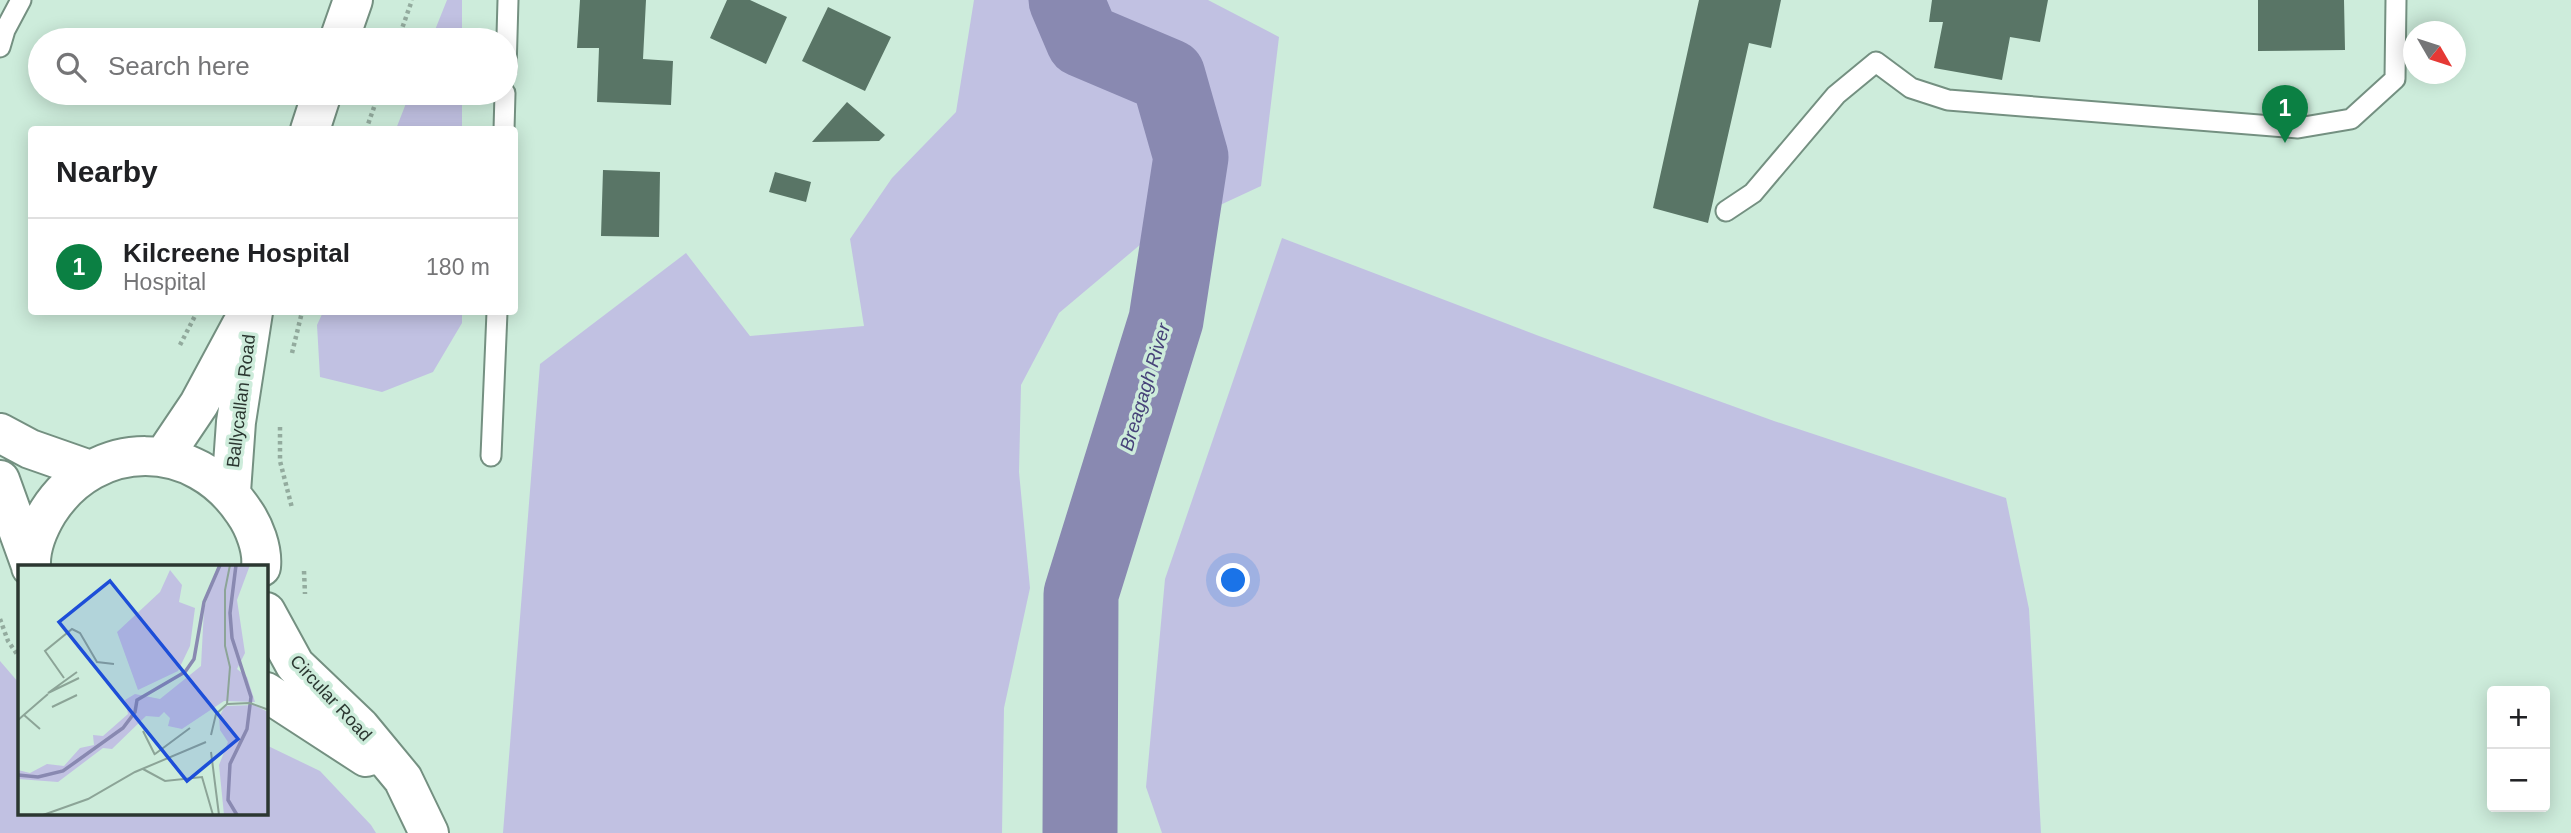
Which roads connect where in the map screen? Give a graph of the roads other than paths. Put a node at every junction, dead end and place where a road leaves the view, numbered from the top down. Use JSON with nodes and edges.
{"nodes":[{"id":1,"x":21,"y":0,"type":"edge"},
{"id":2,"x":353,"y":0,"type":"edge"},
{"id":3,"x":508,"y":0,"type":"edge"},
{"id":4,"x":2396,"y":0,"type":"edge"},
{"id":5,"x":344,"y":28,"type":"edge"},
{"id":6,"x":507,"y":28,"type":"edge"},
{"id":7,"x":0,"y":47,"type":"edge"},
{"id":8,"x":318,"y":105,"type":"edge"},
{"id":9,"x":505,"y":105,"type":"edge"},
{"id":10,"x":311,"y":126,"type":"edge"},
{"id":11,"x":504,"y":126,"type":"edge"},
{"id":12,"x":1727,"y":211,"type":"dead end"},
{"id":13,"x":249,"y":315,"type":"edge"},
{"id":14,"x":251,"y":315,"type":"edge"},
{"id":15,"x":497,"y":315,"type":"edge"},
{"id":16,"x":0,"y":433,"type":"edge"},
{"id":17,"x":164,"y":456,"type":"junction"},
{"id":18,"x":491,"y":456,"type":"dead end"},
{"id":19,"x":90,"y":470,"type":"junction"},
{"id":20,"x":0,"y":480,"type":"edge"},
{"id":21,"x":230,"y":492,"type":"junction"},
{"id":22,"x":30,"y":565,"type":"edge"},
{"id":23,"x":261,"y":565,"type":"edge"},
{"id":24,"x":268,"y":616,"type":"edge"},
{"id":25,"x":268,"y":693,"type":"edge"},
{"id":26,"x":403,"y":779,"type":"junction"},
{"id":27,"x":429,"y":833,"type":"edge"}],
"edges":[{"from":1,"to":7,"type":"lane"},
{"from":2,"to":5,"type":"main road"},
{"from":3,"to":6,"type":"lane"},
{"from":4,"to":12,"type":"lane"},
{"from":8,"to":10,"type":"main road"},
{"from":9,"to":11,"type":"lane"},
{"from":13,"to":17,"type":"main road","name":"Ballycallan Road"},
{"from":14,"to":21,"type":"main road","name":"Ballycallan Road"},
{"from":15,"to":18,"type":"lane"},
{"from":16,"to":19,"type":"main road"},
{"from":17,"to":19,"type":"main road"},
{"from":17,"to":21,"type":"main road"},
{"from":19,"to":22,"type":"main road"},
{"from":20,"to":22,"type":"main road"},
{"from":21,"to":23,"type":"main road"},
{"from":24,"to":26,"type":"main road","name":"Circular Road"},
{"from":25,"to":26,"type":"main road","name":"Circular Road"},
{"from":26,"to":27,"type":"main road","name":"Circular Road"}]}
